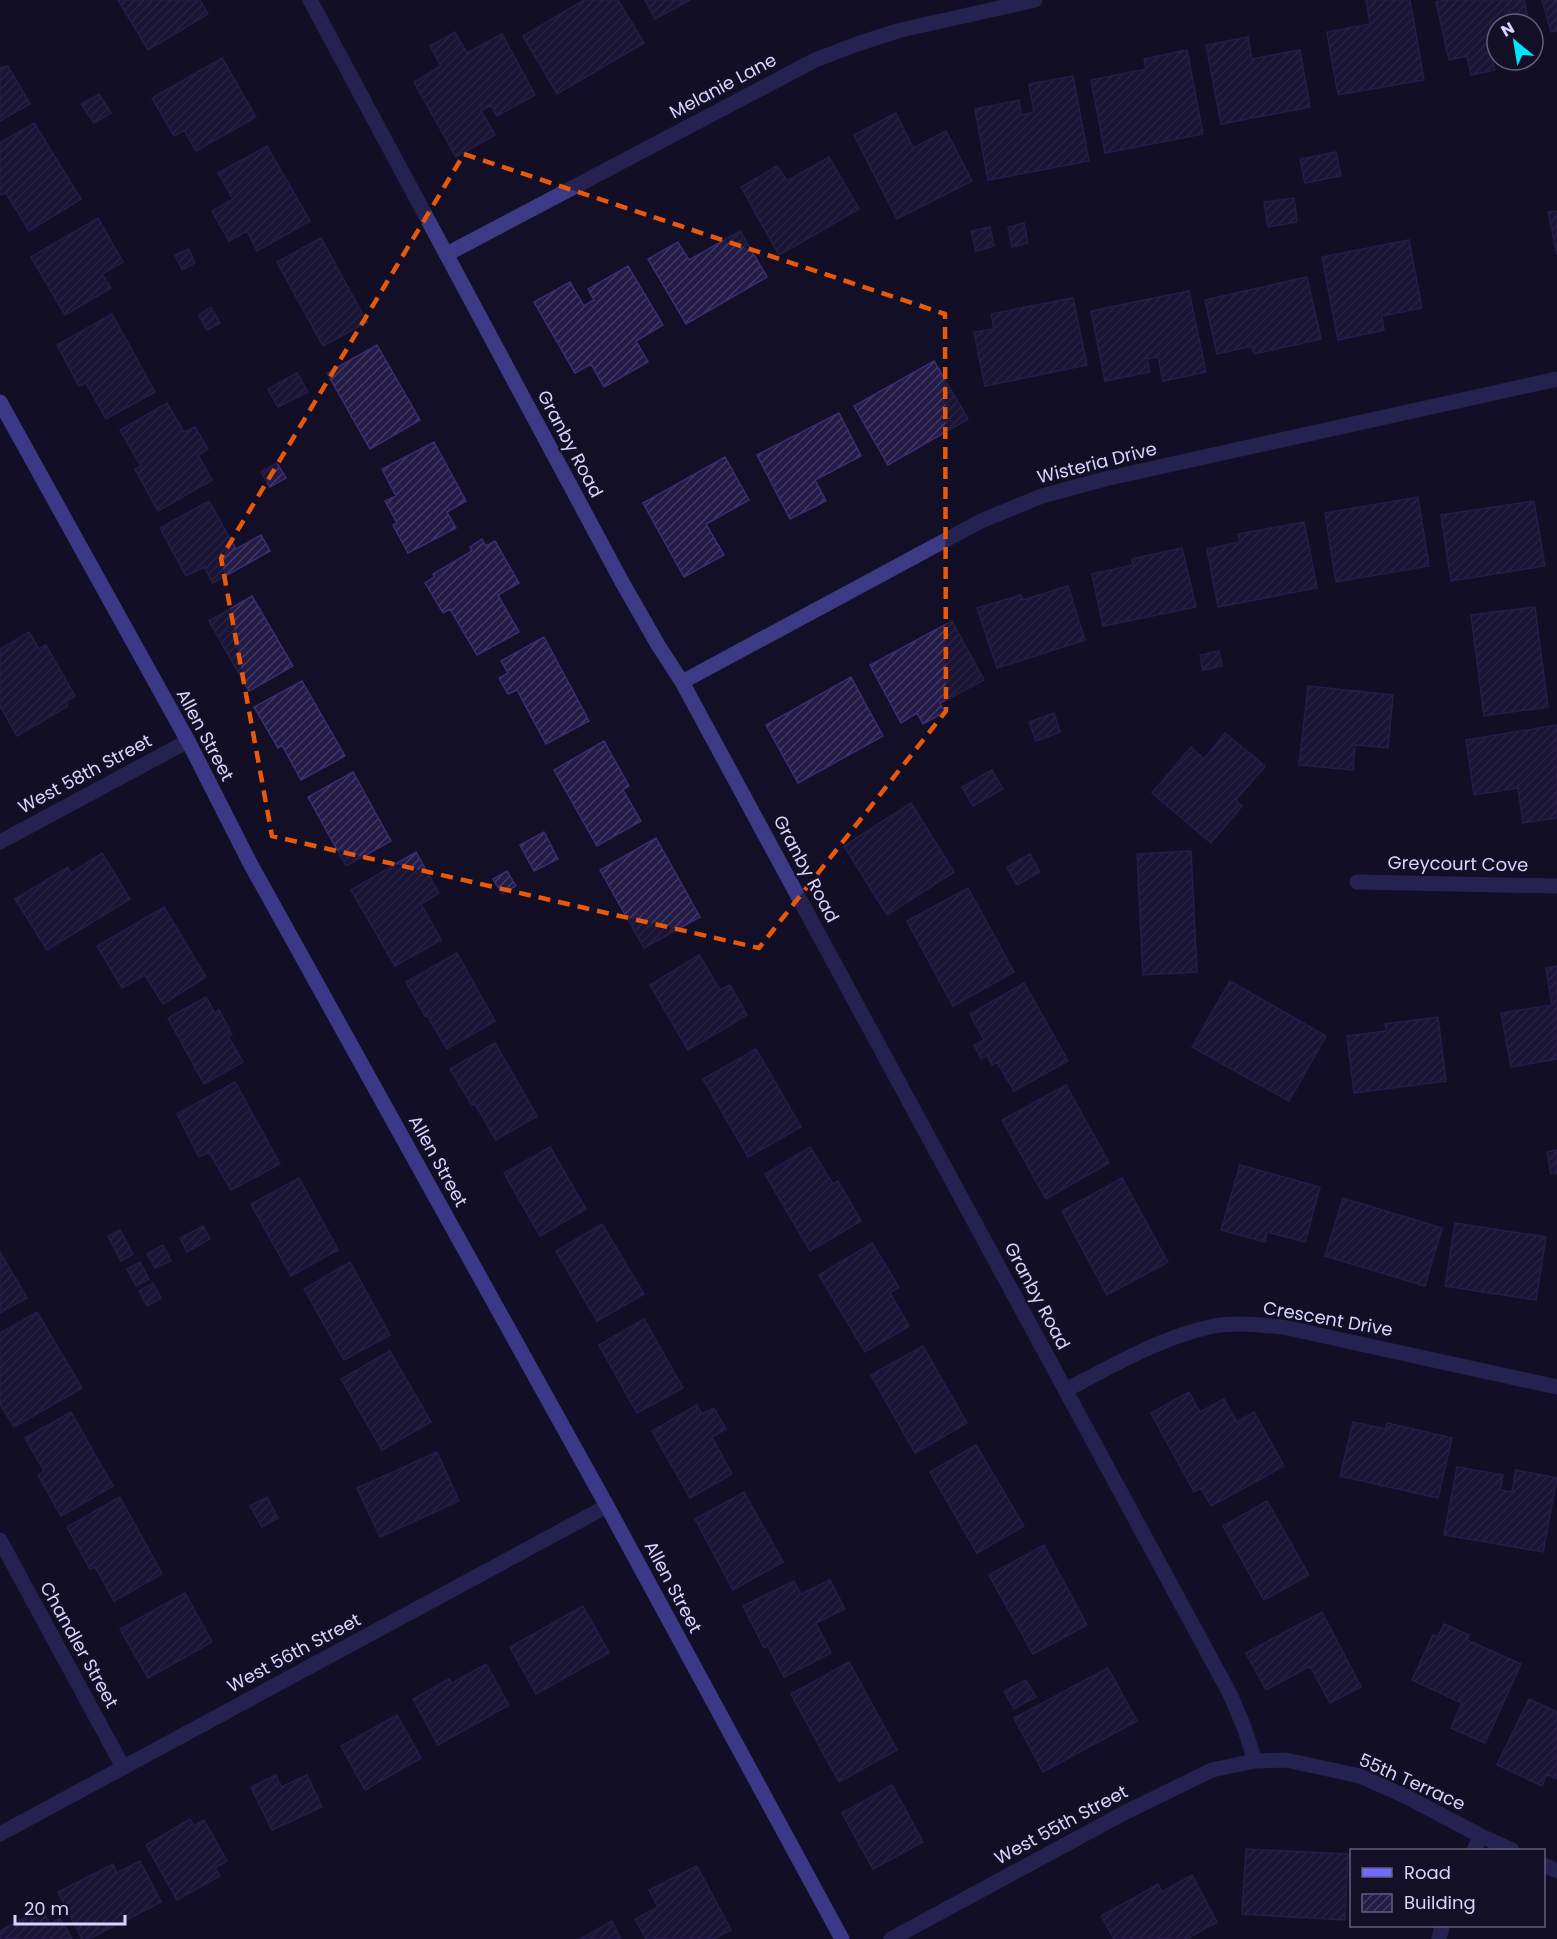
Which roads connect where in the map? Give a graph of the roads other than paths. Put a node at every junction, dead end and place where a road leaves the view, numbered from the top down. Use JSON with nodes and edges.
{"nodes":[{"id":1,"x":310,"y":0,"type":"edge"},
{"id":2,"x":1035,"y":0,"type":"edge"},
{"id":3,"x":447,"y":254,"type":"junction"},
{"id":4,"x":1557,"y":379,"type":"edge"},
{"id":5,"x":0,"y":402,"type":"edge"},
{"id":6,"x":682,"y":682,"type":"junction"},
{"id":7,"x":188,"y":741,"type":"junction"},
{"id":8,"x":0,"y":842,"type":"edge"},
{"id":9,"x":1357,"y":882,"type":"dead end"},
{"id":10,"x":1557,"y":886,"type":"edge"},
{"id":11,"x":1557,"y":1387,"type":"edge"},
{"id":12,"x":1066,"y":1390,"type":"junction"},
{"id":13,"x":607,"y":1506,"type":"junction"},
{"id":14,"x":0,"y":1540,"type":"edge"},
{"id":15,"x":1255,"y":1761,"type":"junction"},
{"id":16,"x":123,"y":1767,"type":"junction"},
{"id":17,"x":0,"y":1834,"type":"edge"},
{"id":18,"x":1481,"y":1836,"type":"junction"},
{"id":19,"x":1475,"y":1849,"type":"edge"},
{"id":20,"x":1508,"y":1849,"type":"edge"},
{"id":21,"x":842,"y":1939,"type":"edge"},
{"id":22,"x":891,"y":1939,"type":"edge"}],
"edges":[{"from":1,"to":3,"type":"street","name":"Granby Road"},
{"from":2,"to":3,"type":"street","name":"Melanie Lane"},
{"from":3,"to":6,"type":"street","name":"Granby Road"},
{"from":4,"to":6,"type":"street","name":"Wisteria Drive"},
{"from":5,"to":7,"type":"street","name":"Allen Street"},
{"from":6,"to":12,"type":"street","name":"Granby Road"},
{"from":7,"to":8,"type":"street","name":"West 58th Street"},
{"from":7,"to":13,"type":"street","name":"Allen Street"},
{"from":9,"to":10,"type":"street","name":"Greycourt Cove"},
{"from":11,"to":12,"type":"street","name":"Crescent Drive"},
{"from":12,"to":15,"type":"street","name":"Granby Road"},
{"from":13,"to":16,"type":"street","name":"West 56th Street"},
{"from":13,"to":21,"type":"street","name":"Allen Street"},
{"from":14,"to":16,"type":"street","name":"Chandler Street"},
{"from":15,"to":18,"type":"street","name":"55th Terrace"},
{"from":15,"to":22,"type":"street","name":"West 55th Street"},
{"from":16,"to":17,"type":"street","name":"West 56th Street"},
{"from":18,"to":19,"type":"street"},
{"from":18,"to":20,"type":"street","name":"55th Terrace"}]}
